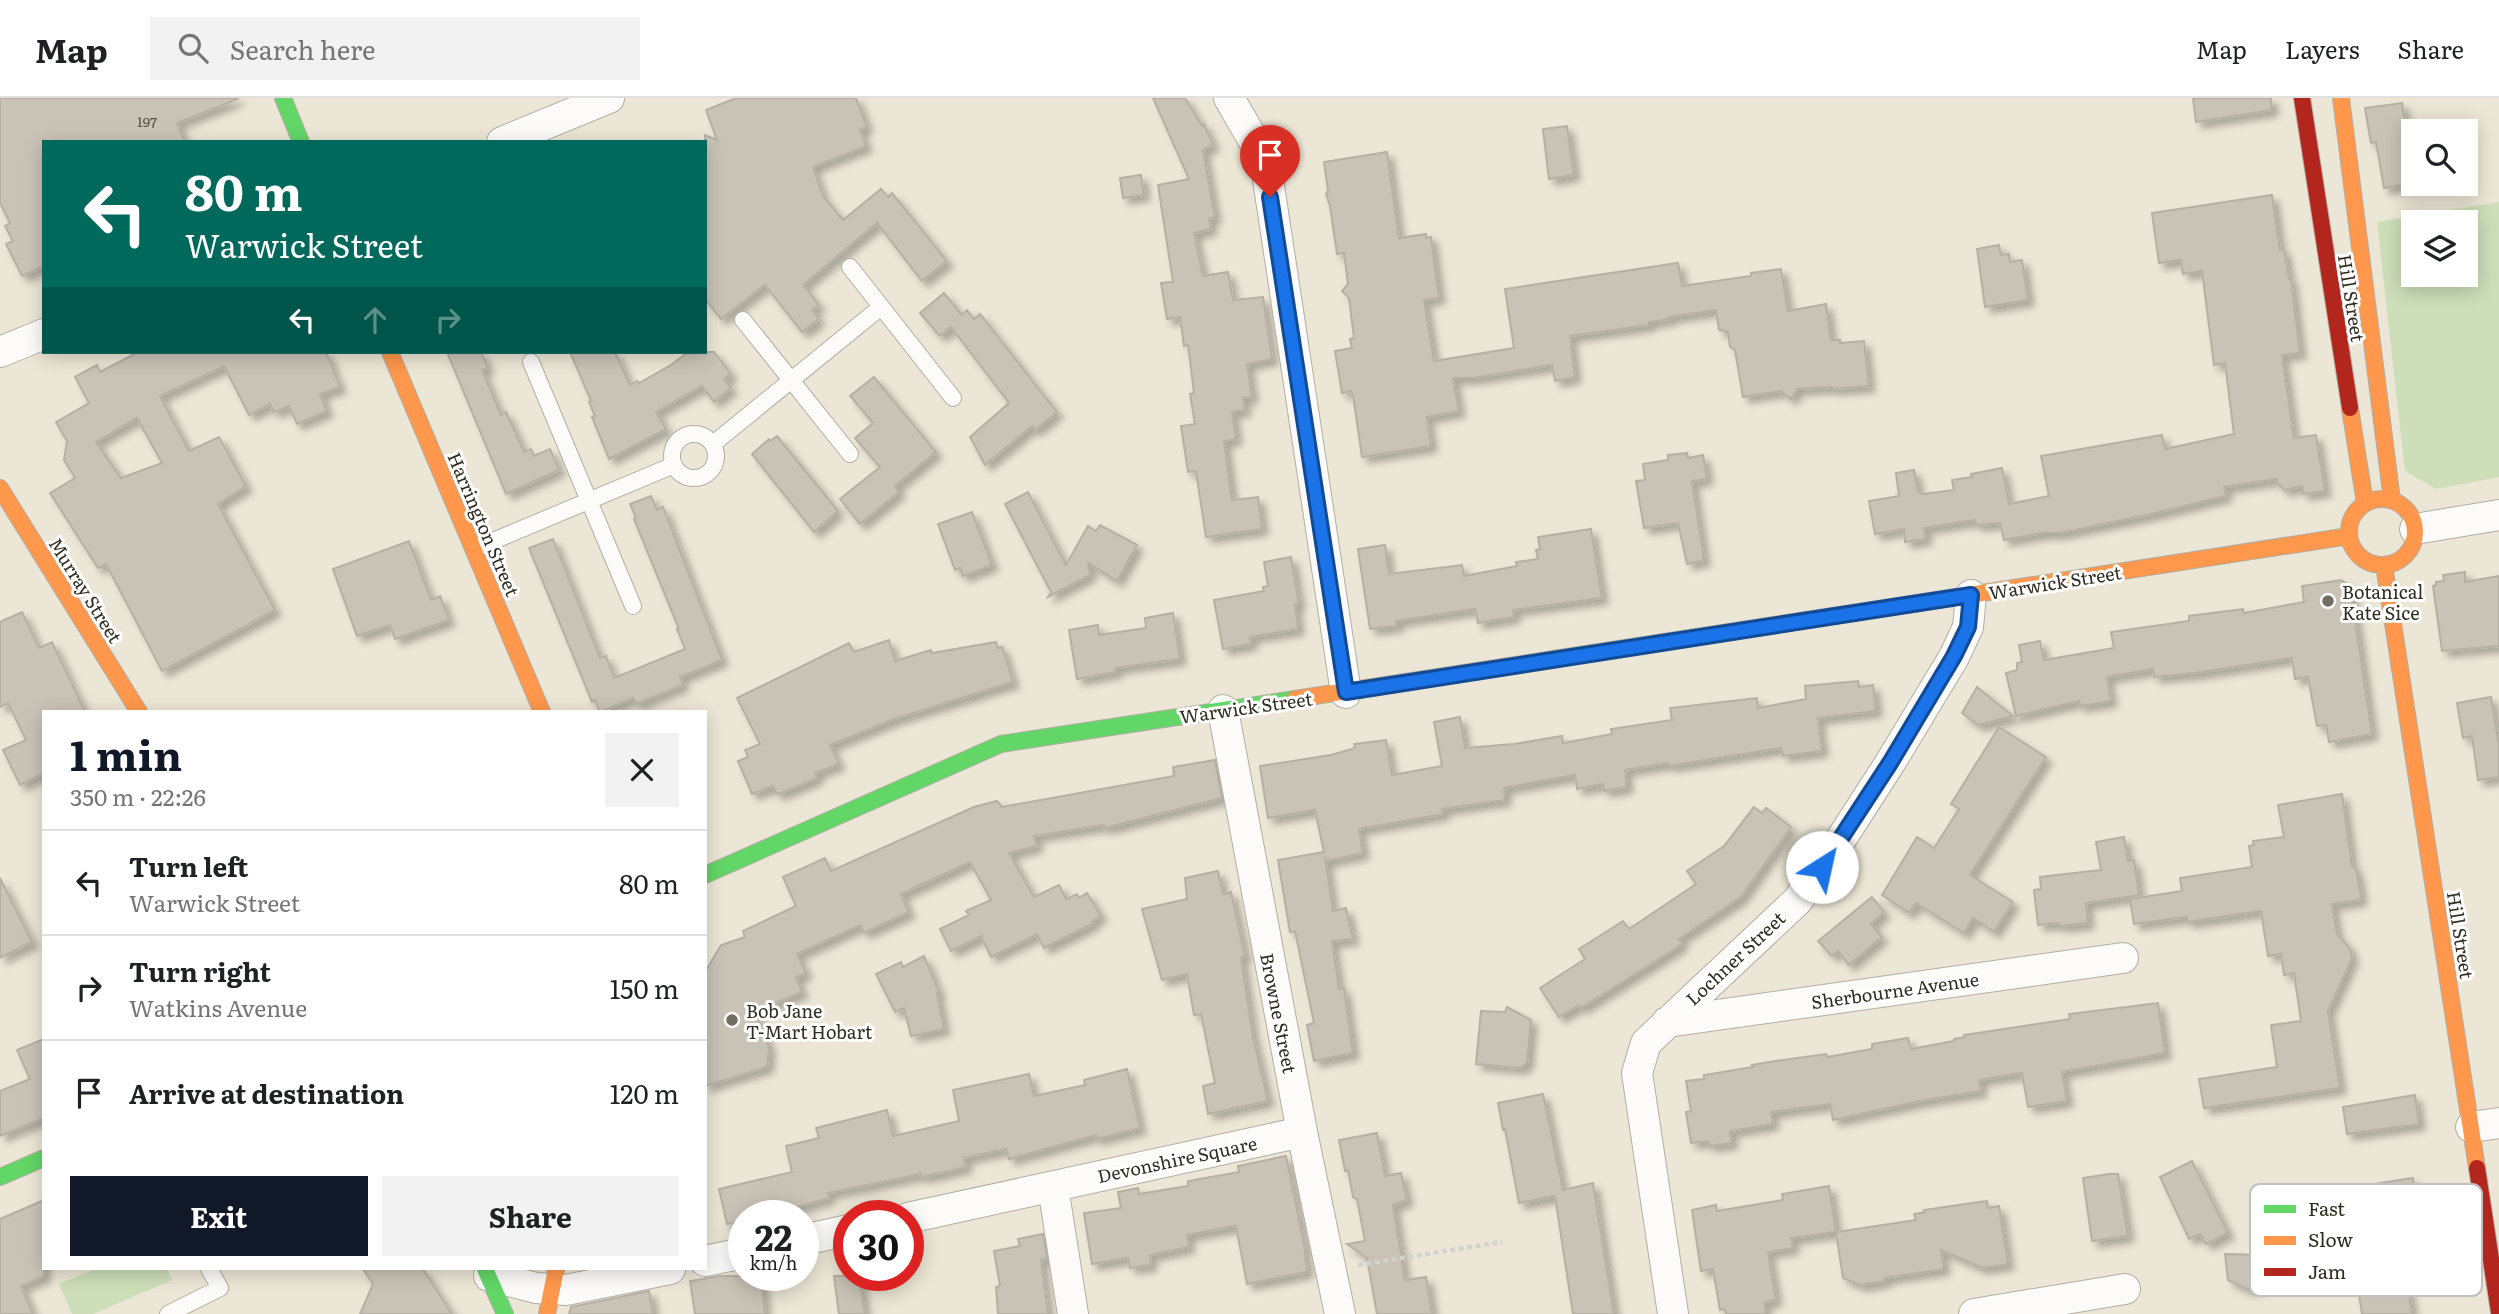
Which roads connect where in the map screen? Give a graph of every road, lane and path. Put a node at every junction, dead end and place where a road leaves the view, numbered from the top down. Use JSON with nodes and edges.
{"nodes":[{"id":1,"x":283,"y":98,"type":"edge"},
{"id":2,"x":609,"y":98,"type":"edge"},
{"id":3,"x":1229,"y":98,"type":"edge"},
{"id":4,"x":2302,"y":98,"type":"edge"},
{"id":5,"x":2341,"y":98,"type":"edge"},
{"id":6,"x":300,"y":140,"type":"edge"},
{"id":7,"x":507,"y":140,"type":"edge"},
{"id":8,"x":850,"y":267,"type":"dead end"},
{"id":9,"x":881,"y":307,"type":"junction"},
{"id":10,"x":743,"y":320,"type":"dead end"},
{"id":11,"x":42,"y":335,"type":"edge"},
{"id":12,"x":0,"y":352,"type":"edge"},
{"id":13,"x":391,"y":354,"type":"edge"},
{"id":14,"x":531,"y":362,"type":"dead end"},
{"id":15,"x":792,"y":380,"type":"junction"},
{"id":16,"x":953,"y":398,"type":"dead end"},
{"id":17,"x":713,"y":444,"type":"junction"},
{"id":18,"x":850,"y":454,"type":"dead end"},
{"id":19,"x":674,"y":465,"type":"junction"},
{"id":20,"x":0,"y":488,"type":"edge"},
{"id":21,"x":2392,"y":500,"type":"junction"},
{"id":22,"x":589,"y":501,"type":"junction"},
{"id":23,"x":2365,"y":503,"type":"junction"},
{"id":24,"x":2499,"y":515,"type":"edge"},
{"id":25,"x":2414,"y":529,"type":"junction"},
{"id":26,"x":2349,"y":536,"type":"junction"},
{"id":27,"x":474,"y":549,"type":"junction"},
{"id":28,"x":2384,"y":565,"type":"junction"},
{"id":29,"x":1971,"y":595,"type":"junction"},
{"id":30,"x":633,"y":606,"type":"dead end"},
{"id":31,"x":1346,"y":692,"type":"junction"},
{"id":32,"x":138,"y":710,"type":"edge"},
{"id":33,"x":541,"y":710,"type":"edge"},
{"id":34,"x":1223,"y":710,"type":"junction"},
{"id":35,"x":707,"y":874,"type":"edge"},
{"id":36,"x":2123,"y":958,"type":"dead end"},
{"id":37,"x":1667,"y":1021,"type":"junction"},
{"id":38,"x":2485,"y":1125,"type":"edge"},
{"id":39,"x":1302,"y":1132,"type":"junction"},
{"id":40,"x":42,"y":1159,"type":"edge"},
{"id":41,"x":0,"y":1177,"type":"edge"},
{"id":42,"x":1053,"y":1187,"type":"junction"},
{"id":43,"x":924,"y":1215,"type":"edge"},
{"id":44,"x":1503,"y":1242,"type":"dead end"},
{"id":45,"x":728,"y":1256,"type":"edge"},
{"id":46,"x":707,"y":1261,"type":"edge"},
{"id":47,"x":210,"y":1270,"type":"edge"},
{"id":48,"x":665,"y":1270,"type":"edge"},
{"id":49,"x":1331,"y":1270,"type":"junction"},
{"id":50,"x":487,"y":1272,"type":"edge"},
{"id":51,"x":2125,"y":1289,"type":"dead end"},
{"id":52,"x":551,"y":1291,"type":"edge"},
{"id":53,"x":2499,"y":1312,"type":"edge"},
{"id":54,"x":168,"y":1314,"type":"edge"},
{"id":55,"x":505,"y":1314,"type":"edge"},
{"id":56,"x":1073,"y":1314,"type":"edge"},
{"id":57,"x":1340,"y":1314,"type":"edge"},
{"id":58,"x":1673,"y":1314,"type":"edge"},
{"id":59,"x":1974,"y":1314,"type":"edge"}],
"edges":[{"from":1,"to":6,"type":"street"},
{"from":2,"to":7,"type":"street"},
{"from":3,"to":31,"type":"street"},
{"from":4,"to":23,"type":"street","name":"Hill Street"},
{"from":5,"to":21,"type":"street","name":"Hill Street"},
{"from":8,"to":9,"type":"lane"},
{"from":9,"to":15,"type":"lane"},
{"from":9,"to":16,"type":"lane"},
{"from":10,"to":15,"type":"lane"},
{"from":11,"to":12,"type":"street"},
{"from":13,"to":27,"type":"street","name":"Harrington Street"},
{"from":14,"to":22,"type":"lane"},
{"from":15,"to":17,"type":"lane"},
{"from":15,"to":18,"type":"lane"},
{"from":17,"to":19,"type":"lane"},
{"from":17,"to":19,"type":"lane"},
{"from":19,"to":22,"type":"lane"},
{"from":20,"to":32,"type":"street","name":"Murray Street"},
{"from":21,"to":23,"type":"street"},
{"from":21,"to":25,"type":"street"},
{"from":22,"to":27,"type":"lane"},
{"from":22,"to":30,"type":"lane"},
{"from":23,"to":26,"type":"street"},
{"from":24,"to":25,"type":"street"},
{"from":25,"to":28,"type":"street"},
{"from":26,"to":28,"type":"street"},
{"from":26,"to":29,"type":"street","name":"Warwick Street"},
{"from":27,"to":33,"type":"street","name":"Harrington Street"},
{"from":28,"to":38,"type":"street","name":"Hill Street"},
{"from":29,"to":31,"type":"street","name":"Warwick Street"},
{"from":29,"to":37,"type":"street","name":"Lochner Street"},
{"from":31,"to":34,"type":"street","name":"Warwick Street"},
{"from":34,"to":35,"type":"street","name":"Warwick Street"},
{"from":34,"to":39,"type":"street","name":"Browne Street"},
{"from":36,"to":37,"type":"street","name":"Sherbourne Avenue"},
{"from":37,"to":58,"type":"street","name":"Lochner Street"},
{"from":38,"to":53,"type":"street","name":"Hill Street"},
{"from":39,"to":42,"type":"street","name":"Devonshire Square"},
{"from":39,"to":49,"type":"street","name":"Browne Street"},
{"from":40,"to":41,"type":"street"},
{"from":42,"to":43,"type":"street","name":"Devonshire Square"},
{"from":42,"to":56,"type":"street"},
{"from":44,"to":49,"type":"path"},
{"from":45,"to":46,"type":"street"},
{"from":47,"to":54,"type":"lane"},
{"from":48,"to":52,"type":"street"},
{"from":49,"to":57,"type":"street","name":"Browne Street"},
{"from":50,"to":52,"type":"street"},
{"from":50,"to":55,"type":"street"},
{"from":51,"to":59,"type":"street"}]}
